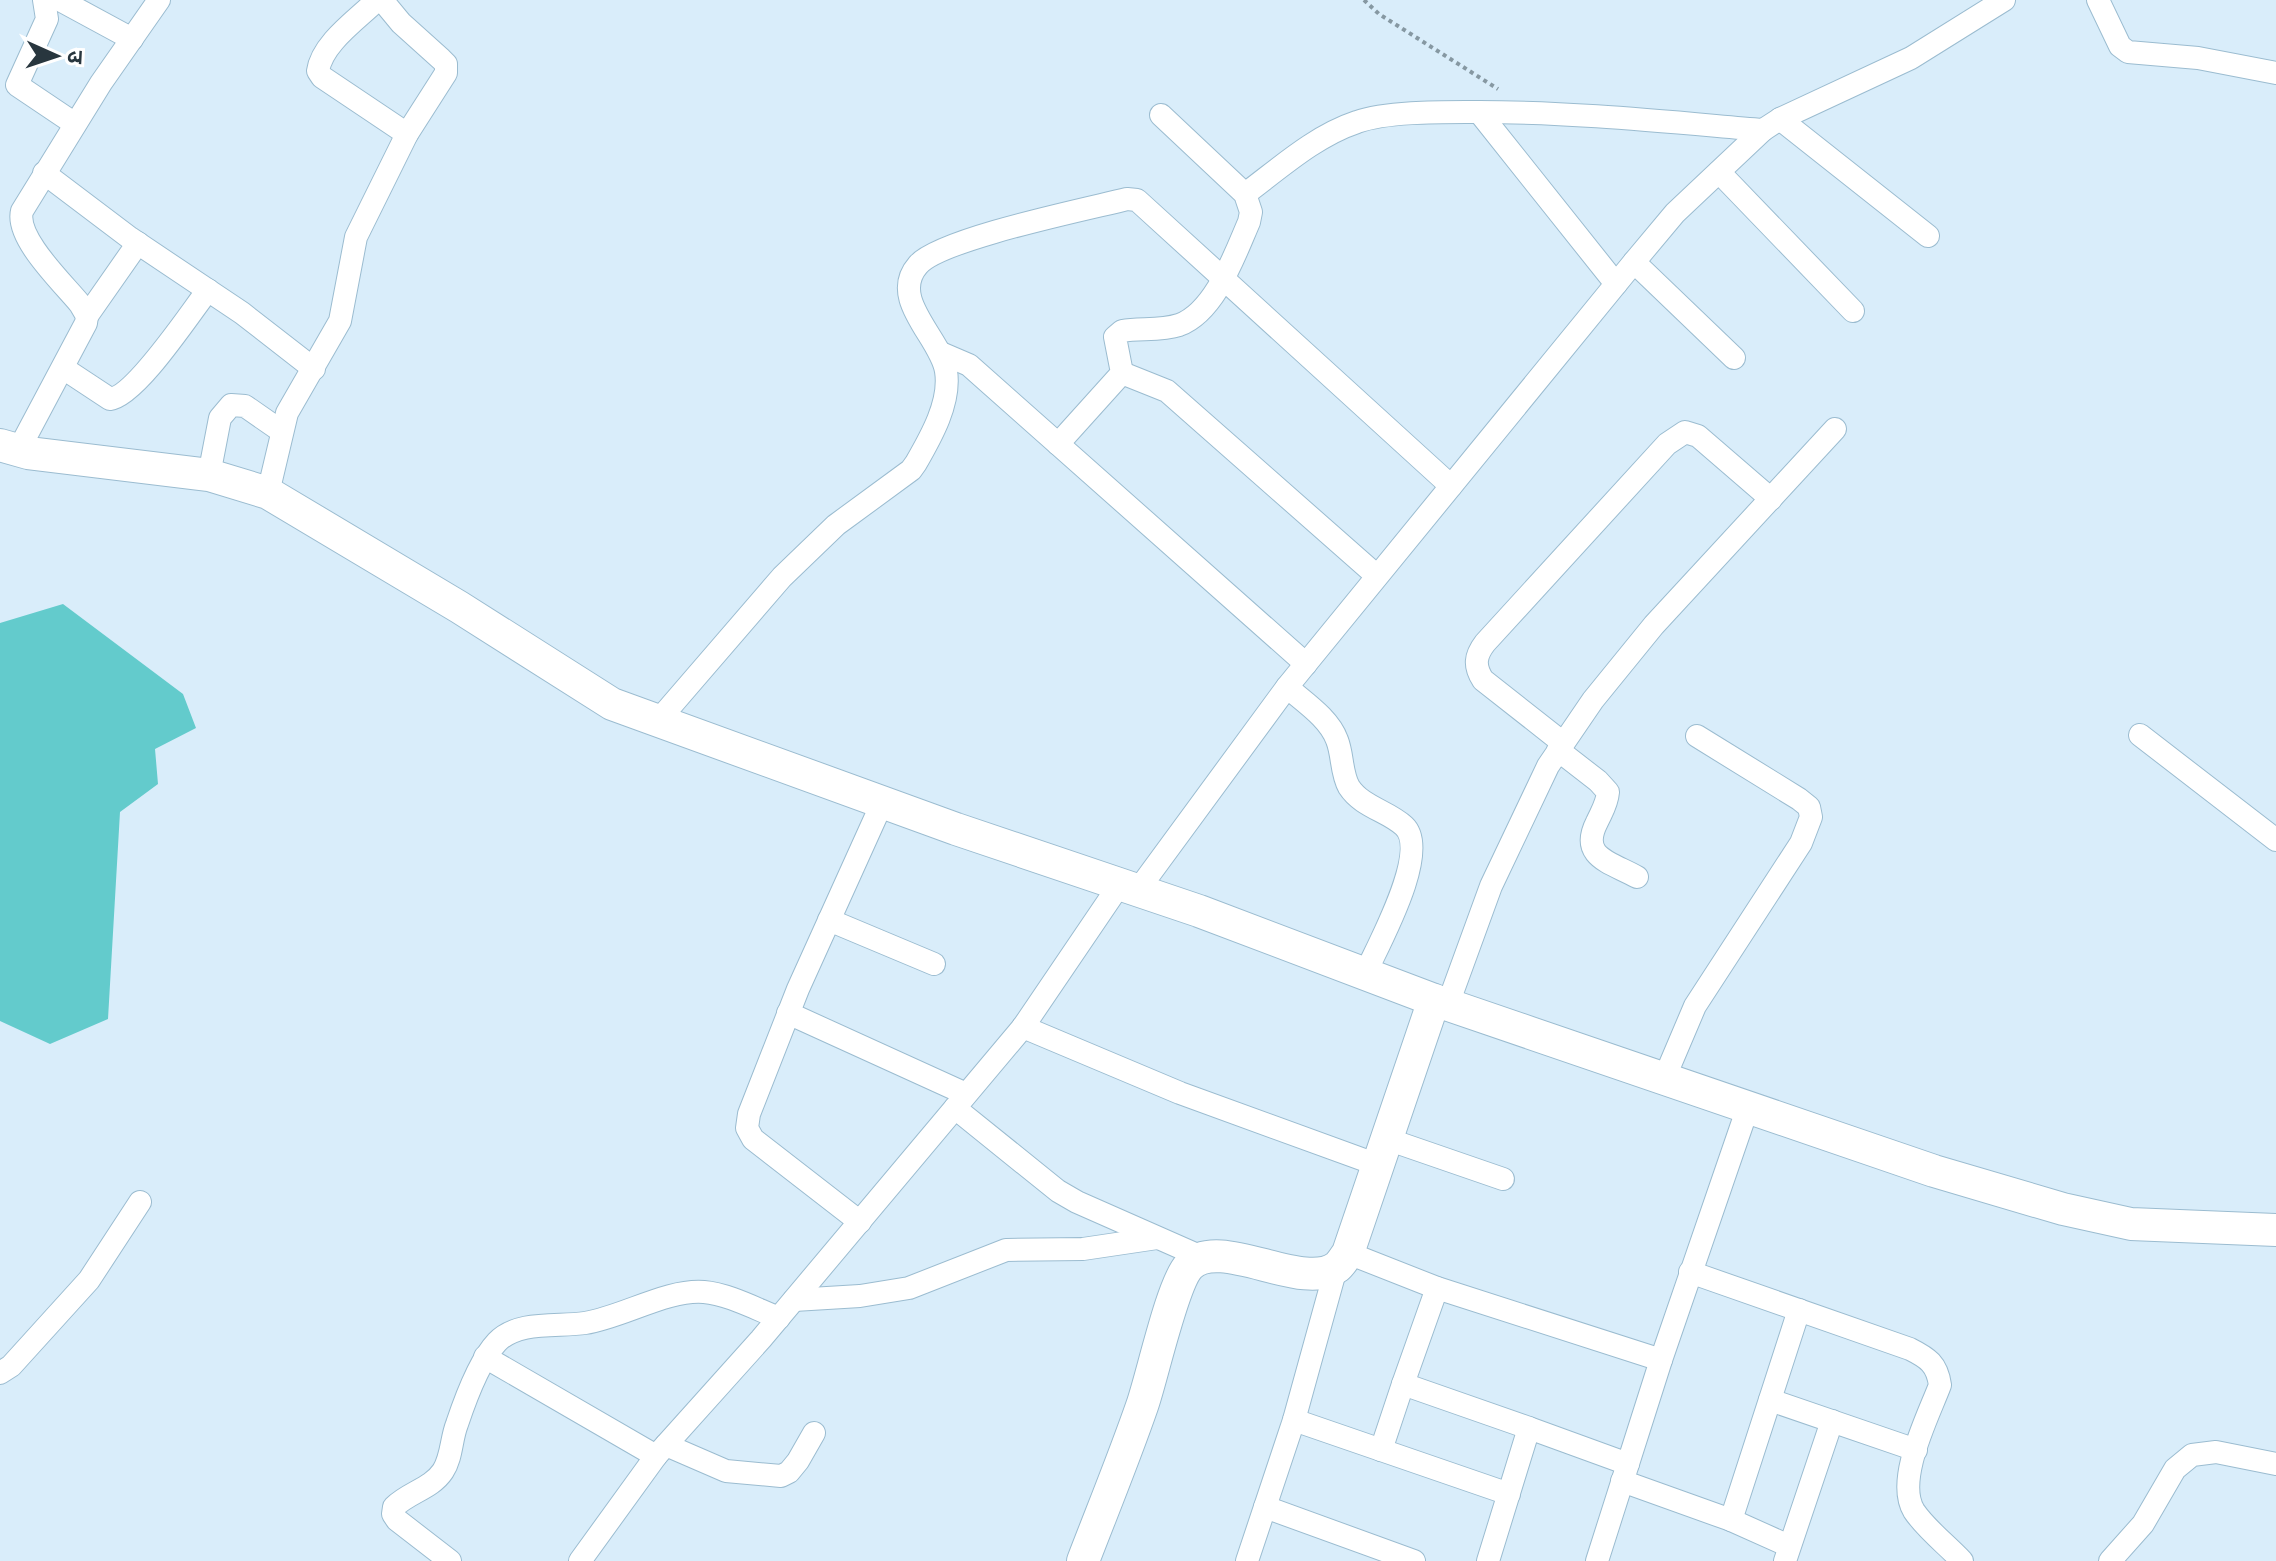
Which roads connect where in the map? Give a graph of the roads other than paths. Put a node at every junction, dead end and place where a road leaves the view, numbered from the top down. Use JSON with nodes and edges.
{"nodes":[{"id":1,"x":44,"y":0,"type":"edge"},
{"id":2,"x":60,"y":0,"type":"edge"},
{"id":3,"x":159,"y":0,"type":"edge"},
{"id":4,"x":380,"y":0,"type":"edge"},
{"id":5,"x":2004,"y":0,"type":"edge"},
{"id":6,"x":2098,"y":0,"type":"edge"},
{"id":7,"x":132,"y":39,"type":"junction"},
{"id":8,"x":2276,"y":73,"type":"edge"},
{"id":9,"x":1479,"y":112,"type":"junction"},
{"id":10,"x":1161,"y":115,"type":"dead end"},
{"id":11,"x":75,"y":124,"type":"junction"},
{"id":12,"x":1771,"y":124,"type":"junction"},
{"id":13,"x":407,"y":134,"type":"junction"},
{"id":14,"x":1719,"y":172,"type":"junction"},
{"id":15,"x":44,"y":173,"type":"junction"},
{"id":16,"x":1245,"y":194,"type":"junction"},
{"id":17,"x":20,"y":219,"type":"junction"},
{"id":18,"x":0,"y":232,"type":"edge"},
{"id":19,"x":1928,"y":236,"type":"dead end"},
{"id":20,"x":138,"y":243,"type":"junction"},
{"id":21,"x":1634,"y":262,"type":"junction"},
{"id":22,"x":1223,"y":279,"type":"junction"},
{"id":23,"x":1616,"y":284,"type":"junction"},
{"id":24,"x":208,"y":290,"type":"junction"},
{"id":25,"x":1853,"y":311,"type":"dead end"},
{"id":26,"x":87,"y":316,"type":"junction"},
{"id":27,"x":941,"y":353,"type":"junction"},
{"id":28,"x":1734,"y":358,"type":"dead end"},
{"id":29,"x":63,"y":368,"type":"junction"},
{"id":30,"x":314,"y":369,"type":"junction"},
{"id":31,"x":1122,"y":373,"type":"junction"},
{"id":32,"x":1835,"y":429,"type":"dead end"},
{"id":33,"x":281,"y":431,"type":"junction"},
{"id":34,"x":1058,"y":444,"type":"junction"},
{"id":35,"x":9,"y":448,"type":"edge"},
{"id":36,"x":209,"y":475,"type":"junction"},
{"id":37,"x":1451,"y":486,"type":"junction"},
{"id":38,"x":268,"y":493,"type":"junction"},
{"id":39,"x":1771,"y":499,"type":"junction"},
{"id":40,"x":1377,"y":576,"type":"junction"},
{"id":41,"x":1306,"y":664,"type":"junction"},
{"id":42,"x":1287,"y":687,"type":"junction"},
{"id":43,"x":657,"y":722,"type":"junction"},
{"id":44,"x":2140,"y":735,"type":"dead end"},
{"id":45,"x":1697,"y":736,"type":"dead end"},
{"id":46,"x":1561,"y":746,"type":"junction"},
{"id":47,"x":883,"y":801,"type":"junction"},
{"id":48,"x":2276,"y":840,"type":"edge"},
{"id":49,"x":1637,"y":877,"type":"dead end"},
{"id":50,"x":1129,"y":887,"type":"junction"},
{"id":51,"x":829,"y":920,"type":"junction"},
{"id":52,"x":934,"y":964,"type":"dead end"},
{"id":53,"x":1365,"y":974,"type":"junction"},
{"id":54,"x":1441,"y":1002,"type":"junction"},
{"id":55,"x":788,"y":1013,"type":"junction"},
{"id":56,"x":1023,"y":1027,"type":"junction"},
{"id":57,"x":1664,"y":1079,"type":"junction"},
{"id":58,"x":960,"y":1101,"type":"junction"},
{"id":59,"x":1748,"y":1107,"type":"junction"},
{"id":60,"x":1382,"y":1152,"type":"junction"},
{"id":61,"x":1503,"y":1179,"type":"dead end"},
{"id":62,"x":140,"y":1202,"type":"dead end"},
{"id":63,"x":860,"y":1222,"type":"junction"},
{"id":64,"x":2276,"y":1230,"type":"edge"},
{"id":65,"x":1157,"y":1238,"type":"junction"},
{"id":66,"x":1204,"y":1258,"type":"junction"},
{"id":67,"x":1342,"y":1260,"type":"junction"},
{"id":68,"x":1690,"y":1272,"type":"junction"},
{"id":69,"x":1437,"y":1288,"type":"junction"},
{"id":70,"x":794,"y":1300,"type":"junction"},
{"id":71,"x":1799,"y":1310,"type":"junction"},
{"id":72,"x":779,"y":1318,"type":"junction"},
{"id":73,"x":485,"y":1357,"type":"junction"},
{"id":74,"x":1661,"y":1360,"type":"junction"},
{"id":75,"x":0,"y":1373,"type":"edge"},
{"id":76,"x":1403,"y":1384,"type":"junction"},
{"id":77,"x":1770,"y":1400,"type":"junction"},
{"id":78,"x":1294,"y":1420,"type":"junction"},
{"id":79,"x":1832,"y":1421,"type":"junction"},
{"id":80,"x":1529,"y":1428,"type":"junction"},
{"id":81,"x":814,"y":1433,"type":"dead end"},
{"id":82,"x":1381,"y":1450,"type":"junction"},
{"id":83,"x":1916,"y":1450,"type":"junction"},
{"id":84,"x":661,"y":1451,"type":"junction"},
{"id":85,"x":2276,"y":1464,"type":"edge"},
{"id":86,"x":1625,"y":1472,"type":"junction"},
{"id":87,"x":1509,"y":1494,"type":"junction"},
{"id":88,"x":1265,"y":1507,"type":"junction"},
{"id":89,"x":1731,"y":1520,"type":"junction"},
{"id":90,"x":1354,"y":1551,"type":"edge"},
{"id":91,"x":1787,"y":1553,"type":"edge"},
{"id":92,"x":450,"y":1561,"type":"edge"},
{"id":93,"x":580,"y":1561,"type":"edge"},
{"id":94,"x":1083,"y":1561,"type":"edge"},
{"id":95,"x":1247,"y":1561,"type":"edge"},
{"id":96,"x":1414,"y":1561,"type":"edge"},
{"id":97,"x":1488,"y":1561,"type":"edge"},
{"id":98,"x":1597,"y":1561,"type":"edge"},
{"id":99,"x":1962,"y":1561,"type":"edge"},
{"id":100,"x":2110,"y":1561,"type":"edge"}],
"edges":[{"from":1,"to":11,"type":"street"},
{"from":2,"to":7,"type":"street"},
{"from":3,"to":7,"type":"street"},
{"from":4,"to":13,"type":"street"},
{"from":4,"to":13,"type":"street"},
{"from":5,"to":12,"type":"street"},
{"from":6,"to":8,"type":"street"},
{"from":7,"to":11,"type":"street"},
{"from":9,"to":12,"type":"street"},
{"from":9,"to":16,"type":"street"},
{"from":9,"to":23,"type":"street"},
{"from":10,"to":16,"type":"street"},
{"from":11,"to":15,"type":"street"},
{"from":12,"to":14,"type":"street"},
{"from":12,"to":19,"type":"street"},
{"from":13,"to":30,"type":"street"},
{"from":14,"to":21,"type":"street"},
{"from":14,"to":25,"type":"street"},
{"from":15,"to":17,"type":"street"},
{"from":15,"to":20,"type":"street"},
{"from":16,"to":22,"type":"street"},
{"from":17,"to":18,"type":"street"},
{"from":17,"to":26,"type":"street"},
{"from":20,"to":24,"type":"street"},
{"from":20,"to":26,"type":"street"},
{"from":21,"to":23,"type":"street"},
{"from":21,"to":28,"type":"street"},
{"from":22,"to":27,"type":"street"},
{"from":22,"to":31,"type":"street"},
{"from":22,"to":37,"type":"street"},
{"from":23,"to":37,"type":"street"},
{"from":24,"to":29,"type":"street"},
{"from":24,"to":30,"type":"street"},
{"from":26,"to":29,"type":"street"},
{"from":27,"to":34,"type":"street"},
{"from":27,"to":43,"type":"street"},
{"from":29,"to":35,"type":"street"},
{"from":30,"to":33,"type":"street"},
{"from":31,"to":34,"type":"street"},
{"from":31,"to":40,"type":"street"},
{"from":32,"to":39,"type":"street"},
{"from":33,"to":36,"type":"street"},
{"from":33,"to":38,"type":"street"},
{"from":34,"to":41,"type":"street"},
{"from":35,"to":36,"type":"street"},
{"from":36,"to":38,"type":"street"},
{"from":37,"to":40,"type":"street"},
{"from":38,"to":43,"type":"street"},
{"from":39,"to":46,"type":"street"},
{"from":39,"to":46,"type":"street"},
{"from":40,"to":41,"type":"street"},
{"from":41,"to":42,"type":"street"},
{"from":42,"to":50,"type":"street"},
{"from":42,"to":53,"type":"street"},
{"from":43,"to":47,"type":"street"},
{"from":44,"to":48,"type":"street"},
{"from":45,"to":57,"type":"street"},
{"from":46,"to":49,"type":"street"},
{"from":46,"to":54,"type":"street"},
{"from":47,"to":50,"type":"street"},
{"from":47,"to":51,"type":"street"},
{"from":50,"to":53,"type":"street"},
{"from":50,"to":56,"type":"street"},
{"from":51,"to":52,"type":"street"},
{"from":51,"to":55,"type":"street"},
{"from":53,"to":54,"type":"street"},
{"from":54,"to":57,"type":"street"},
{"from":54,"to":60,"type":"street"},
{"from":55,"to":58,"type":"street"},
{"from":55,"to":63,"type":"street"},
{"from":56,"to":58,"type":"street"},
{"from":56,"to":60,"type":"street"},
{"from":57,"to":59,"type":"street"},
{"from":58,"to":63,"type":"street"},
{"from":58,"to":65,"type":"street"},
{"from":59,"to":64,"type":"street"},
{"from":59,"to":68,"type":"street"},
{"from":60,"to":61,"type":"street"},
{"from":60,"to":67,"type":"street"},
{"from":62,"to":75,"type":"street"},
{"from":63,"to":70,"type":"street"},
{"from":65,"to":66,"type":"street"},
{"from":65,"to":70,"type":"street"},
{"from":66,"to":67,"type":"street"},
{"from":66,"to":94,"type":"street"},
{"from":67,"to":69,"type":"street"},
{"from":67,"to":78,"type":"street"},
{"from":68,"to":71,"type":"street"},
{"from":68,"to":74,"type":"street"},
{"from":69,"to":74,"type":"street"},
{"from":69,"to":76,"type":"street"},
{"from":70,"to":72,"type":"street"},
{"from":71,"to":77,"type":"street"},
{"from":71,"to":83,"type":"street"},
{"from":72,"to":73,"type":"street"},
{"from":72,"to":84,"type":"street"},
{"from":73,"to":84,"type":"street"},
{"from":73,"to":92,"type":"street"},
{"from":74,"to":86,"type":"street"},
{"from":76,"to":80,"type":"street"},
{"from":76,"to":82,"type":"street"},
{"from":77,"to":79,"type":"street"},
{"from":77,"to":89,"type":"street"},
{"from":78,"to":82,"type":"street"},
{"from":78,"to":88,"type":"street"},
{"from":79,"to":83,"type":"street"},
{"from":79,"to":91,"type":"street"},
{"from":80,"to":86,"type":"street"},
{"from":80,"to":87,"type":"street"},
{"from":81,"to":84,"type":"street"},
{"from":82,"to":87,"type":"street"},
{"from":83,"to":99,"type":"street"},
{"from":84,"to":93,"type":"street"},
{"from":85,"to":100,"type":"street"},
{"from":86,"to":89,"type":"street"},
{"from":86,"to":98,"type":"street"},
{"from":87,"to":97,"type":"street"},
{"from":88,"to":90,"type":"street"},
{"from":88,"to":95,"type":"street"},
{"from":89,"to":91,"type":"street"},
{"from":90,"to":96,"type":"street"}]}
